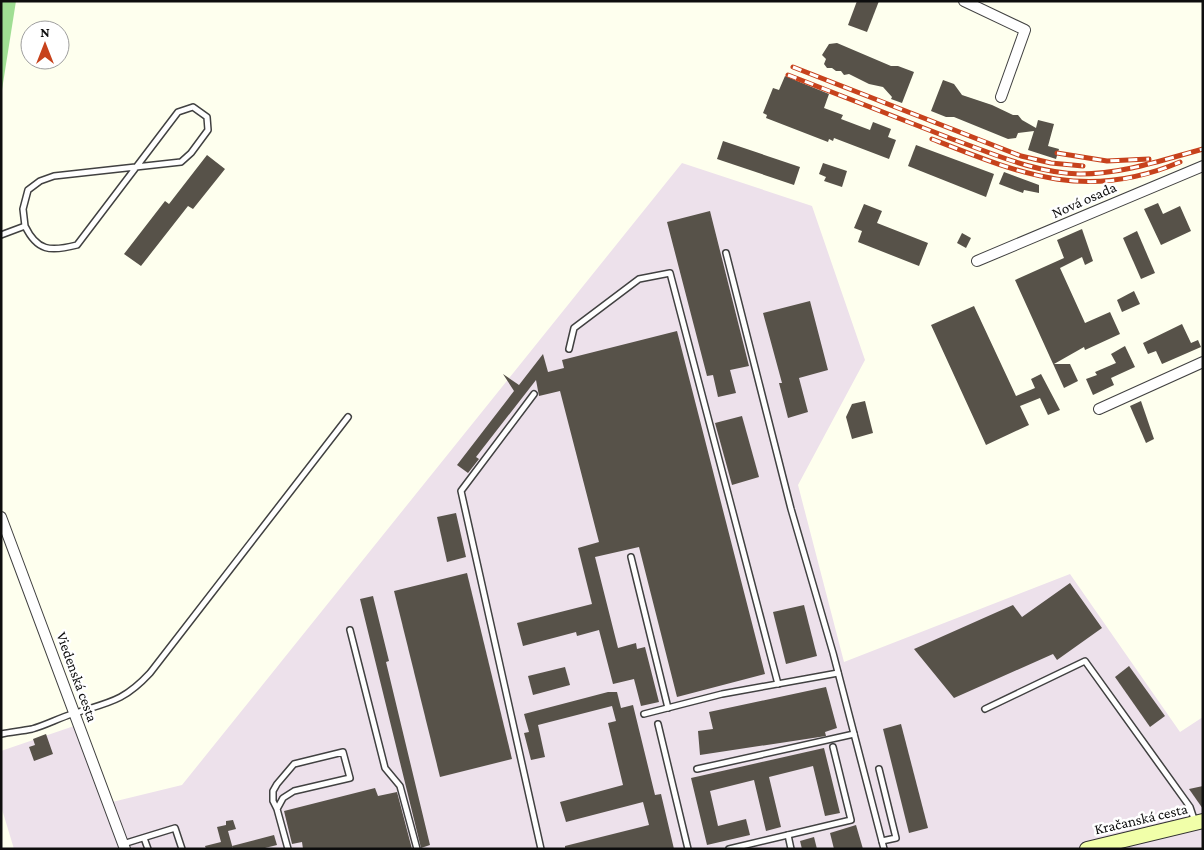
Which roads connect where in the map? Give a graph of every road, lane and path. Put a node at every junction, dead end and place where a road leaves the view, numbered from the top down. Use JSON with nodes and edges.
{"nodes":[{"id":1,"x":964,"y":1,"type":"edge"},
{"id":2,"x":1001,"y":97,"type":"dead end"},
{"id":3,"x":1203,"y":166,"type":"edge"},
{"id":4,"x":139,"y":167,"type":"junction"},
{"id":5,"x":25,"y":226,"type":"junction"},
{"id":6,"x":1,"y":235,"type":"edge"},
{"id":7,"x":726,"y":253,"type":"dead end"},
{"id":8,"x":977,"y":261,"type":"dead end"},
{"id":9,"x":569,"y":349,"type":"dead end"},
{"id":10,"x":1203,"y":362,"type":"edge"},
{"id":11,"x":534,"y":394,"type":"dead end"},
{"id":12,"x":1099,"y":409,"type":"dead end"},
{"id":13,"x":348,"y":417,"type":"dead end"},
{"id":14,"x":1,"y":517,"type":"edge"},
{"id":15,"x":631,"y":557,"type":"dead end"},
{"id":16,"x":350,"y":630,"type":"dead end"},
{"id":17,"x":838,"y":673,"type":"junction"},
{"id":18,"x":778,"y":684,"type":"junction"},
{"id":19,"x":668,"y":708,"type":"junction"},
{"id":20,"x":985,"y":709,"type":"dead end"},
{"id":21,"x":74,"y":713,"type":"junction"},
{"id":22,"x":644,"y":714,"type":"dead end"},
{"id":23,"x":658,"y":724,"type":"dead end"},
{"id":24,"x":1,"y":734,"type":"edge"},
{"id":25,"x":854,"y":734,"type":"junction"},
{"id":26,"x":833,"y":747,"type":"dead end"},
{"id":27,"x":697,"y":769,"type":"dead end"},
{"id":28,"x":879,"y":769,"type":"dead end"},
{"id":29,"x":278,"y":809,"type":"junction"},
{"id":30,"x":1199,"y":822,"type":"edge"},
{"id":31,"x":788,"y":835,"type":"junction"},
{"id":32,"x":144,"y":838,"type":"junction"},
{"id":33,"x":882,"y":842,"type":"junction"},
{"id":34,"x":124,"y":847,"type":"edge"},
{"id":35,"x":148,"y":849,"type":"edge"},
{"id":36,"x":182,"y":849,"type":"edge"},
{"id":37,"x":288,"y":849,"type":"edge"},
{"id":38,"x":417,"y":849,"type":"edge"},
{"id":39,"x":541,"y":849,"type":"edge"},
{"id":40,"x":688,"y":849,"type":"edge"},
{"id":41,"x":729,"y":849,"type":"edge"},
{"id":42,"x":791,"y":849,"type":"edge"},
{"id":43,"x":884,"y":849,"type":"edge"},
{"id":44,"x":1089,"y":849,"type":"edge"}],
"edges":[{"from":1,"to":2,"type":"street"},
{"from":3,"to":8,"type":"street","name":"Nová osada"},
{"from":4,"to":4,"type":"lane"},
{"from":4,"to":5,"type":"lane"},
{"from":4,"to":5,"type":"lane"},
{"from":5,"to":6,"type":"lane"},
{"from":7,"to":17,"type":"lane"},
{"from":9,"to":18,"type":"lane"},
{"from":10,"to":12,"type":"street"},
{"from":11,"to":39,"type":"lane"},
{"from":13,"to":21,"type":"lane"},
{"from":14,"to":21,"type":"street","name":"Viedenská cesta"},
{"from":15,"to":19,"type":"lane"},
{"from":16,"to":38,"type":"lane"},
{"from":17,"to":18,"type":"lane"},
{"from":17,"to":25,"type":"lane"},
{"from":18,"to":19,"type":"lane"},
{"from":19,"to":22,"type":"lane"},
{"from":20,"to":30,"type":"lane"},
{"from":21,"to":24,"type":"lane"},
{"from":21,"to":34,"type":"street","name":"Viedenská cesta"},
{"from":23,"to":40,"type":"lane"},
{"from":25,"to":27,"type":"lane"},
{"from":25,"to":33,"type":"lane"},
{"from":26,"to":31,"type":"lane"},
{"from":28,"to":33,"type":"lane"},
{"from":29,"to":29,"type":"lane"},
{"from":29,"to":37,"type":"lane"},
{"from":30,"to":44,"type":"street","name":"Kračanská cesta"},
{"from":31,"to":41,"type":"lane"},
{"from":31,"to":42,"type":"lane"},
{"from":32,"to":34,"type":"lane"},
{"from":32,"to":35,"type":"lane"},
{"from":32,"to":36,"type":"lane"},
{"from":33,"to":43,"type":"lane"}]}
